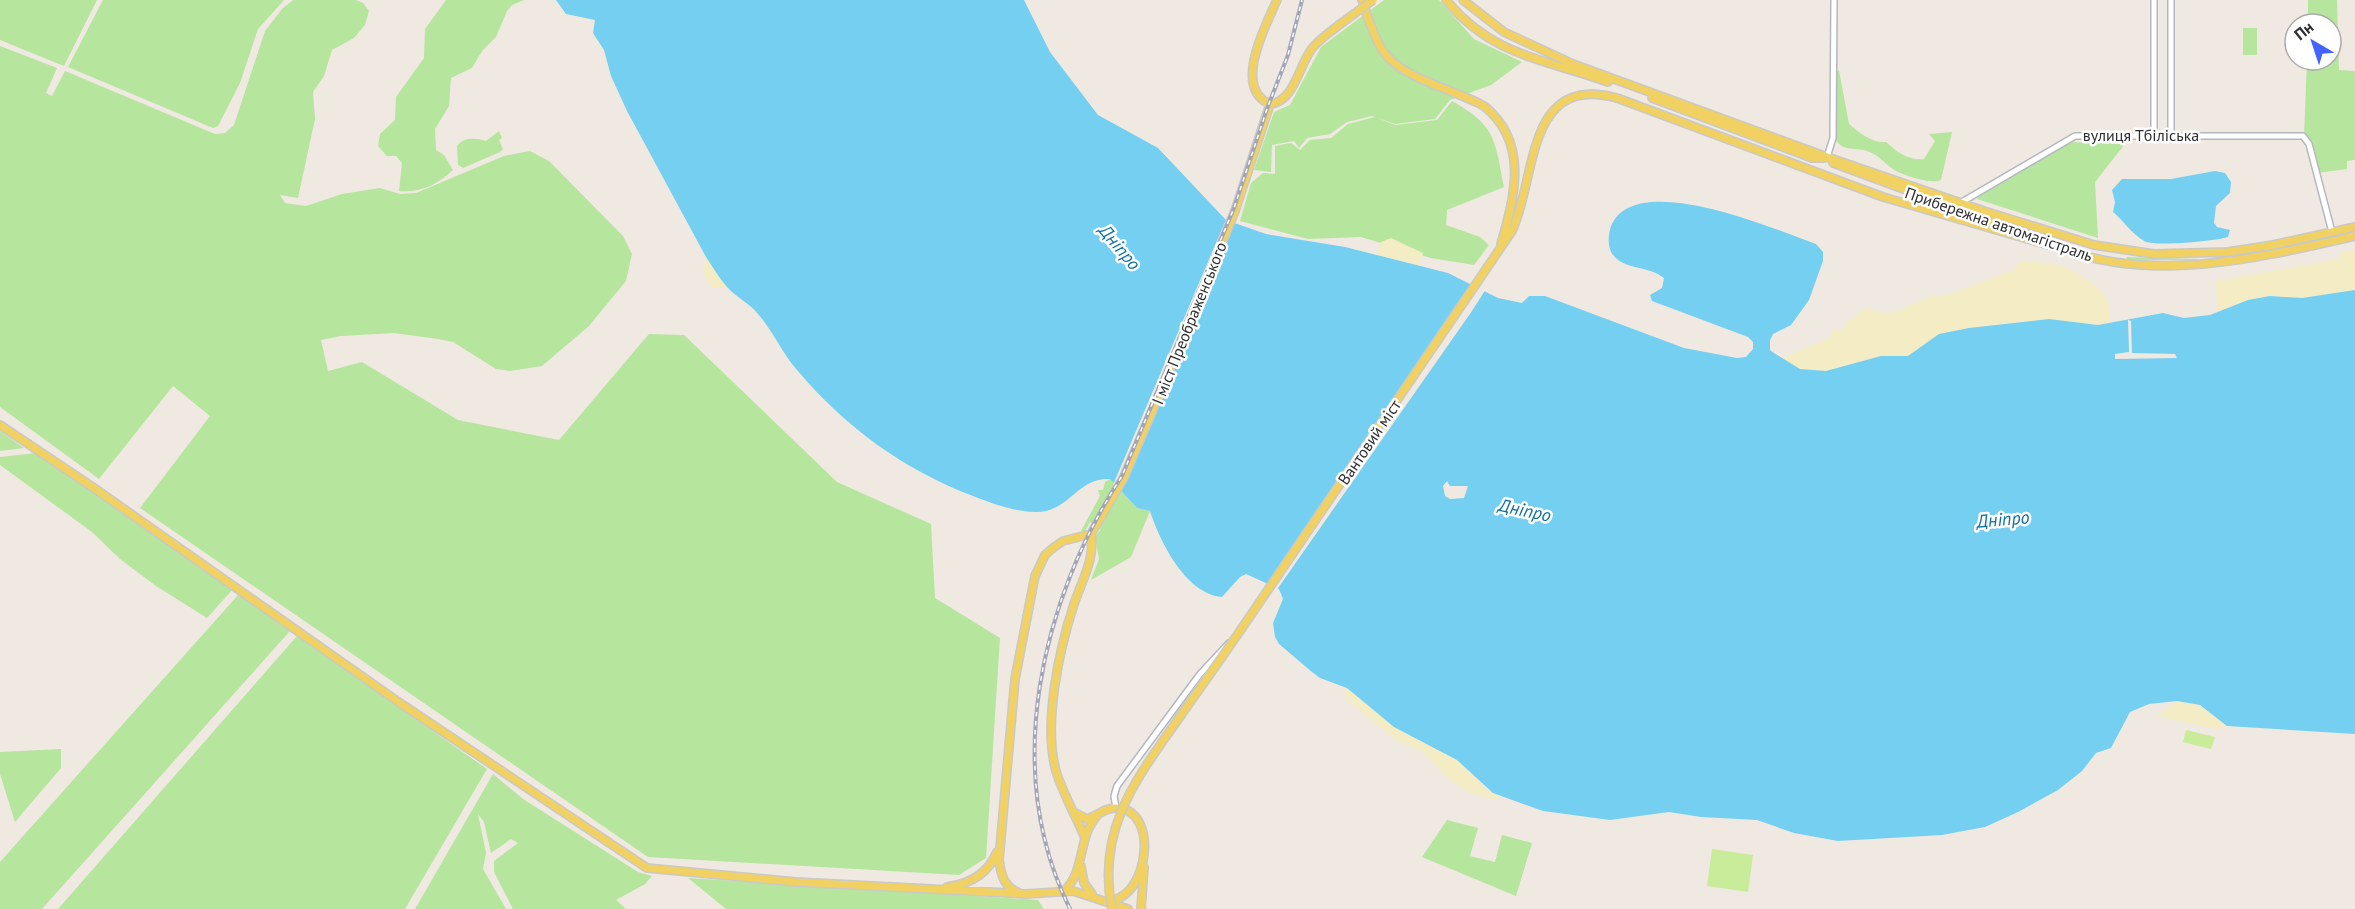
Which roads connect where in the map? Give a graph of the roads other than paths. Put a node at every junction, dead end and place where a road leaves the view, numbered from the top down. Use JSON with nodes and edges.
{"nodes":[{"id":1,"x":1277,"y":0,"type":"edge"},
{"id":2,"x":1362,"y":0,"type":"edge"},
{"id":3,"x":1373,"y":0,"type":"edge"},
{"id":4,"x":1446,"y":0,"type":"edge"},
{"id":5,"x":1463,"y":0,"type":"edge"},
{"id":6,"x":1834,"y":0,"type":"edge"},
{"id":7,"x":2154,"y":0,"type":"edge"},
{"id":8,"x":2171,"y":0,"type":"edge"},
{"id":9,"x":1270,"y":107,"type":"junction"},
{"id":10,"x":2171,"y":135,"type":"junction"},
{"id":11,"x":2154,"y":136,"type":"junction"},
{"id":12,"x":1827,"y":157,"type":"junction"},
{"id":13,"x":1962,"y":202,"type":"junction"},
{"id":14,"x":1954,"y":209,"type":"junction"},
{"id":15,"x":2355,"y":226,"type":"edge"},
{"id":16,"x":2332,"y":232,"type":"junction"},
{"id":17,"x":2355,"y":236,"type":"edge"},
{"id":18,"x":2334,"y":241,"type":"junction"},
{"id":19,"x":2059,"y":248,"type":"junction"},
{"id":20,"x":2113,"y":249,"type":"junction"},
{"id":21,"x":2130,"y":251,"type":"junction"},
{"id":22,"x":2210,"y":253,"type":"junction"},
{"id":23,"x":2193,"y":254,"type":"junction"},
{"id":24,"x":1497,"y":255,"type":"junction"},
{"id":25,"x":2114,"y":262,"type":"junction"},
{"id":26,"x":2208,"y":262,"type":"junction"},
{"id":27,"x":2130,"y":263,"type":"junction"},
{"id":28,"x":2195,"y":264,"type":"junction"},
{"id":29,"x":0,"y":425,"type":"edge"},
{"id":30,"x":1089,"y":534,"type":"junction"},
{"id":31,"x":1242,"y":628,"type":"junction"},
{"id":32,"x":1116,"y":808,"type":"junction"},
{"id":33,"x":1072,"y":809,"type":"junction"},
{"id":34,"x":1099,"y":814,"type":"junction"},
{"id":35,"x":1085,"y":838,"type":"junction"},
{"id":36,"x":999,"y":846,"type":"junction"},
{"id":37,"x":1145,"y":855,"type":"junction"},
{"id":38,"x":1080,"y":861,"type":"junction"},
{"id":39,"x":933,"y":889,"type":"junction"},
{"id":40,"x":1064,"y":891,"type":"junction"},
{"id":41,"x":1026,"y":894,"type":"junction"},
{"id":42,"x":1093,"y":896,"type":"junction"},
{"id":43,"x":1105,"y":901,"type":"junction"},
{"id":44,"x":1112,"y":909,"type":"edge"},
{"id":45,"x":1128,"y":909,"type":"edge"},
{"id":46,"x":1141,"y":909,"type":"edge"}],
"edges":[{"from":1,"to":9,"type":"main road"},
{"from":2,"to":24,"type":"main road"},
{"from":3,"to":9,"type":"main road","bridge":true},
{"from":4,"to":12,"type":"main road","name":"Прибережна автомагістраль"},
{"from":5,"to":12,"type":"main road","name":"Прибережна автомагістраль"},
{"from":6,"to":12,"type":"street"},
{"from":7,"to":11,"type":"street"},
{"from":8,"to":10,"type":"street"},
{"from":9,"to":30,"type":"main road","name":"I міст Преображенського"},
{"from":10,"to":11,"type":"street","name":"вулиця Тбіліська"},
{"from":10,"to":16,"type":"street","name":"вулиця Тбіліська"},
{"from":11,"to":13,"type":"street","name":"вулиця Тбіліська"},
{"from":12,"to":13,"type":"main road","name":"Прибережна автомагістраль"},
{"from":12,"to":14,"type":"main road","name":"Прибережна автомагістраль"},
{"from":13,"to":14,"type":"main road"},
{"from":13,"to":20,"type":"main road","name":"Прибережна автомагістраль"},
{"from":14,"to":19,"type":"main road","name":"Прибережна автомагістраль"},
{"from":15,"to":16,"type":"main road","name":"Прибережна автомагістраль"},
{"from":16,"to":18,"type":"main road"},
{"from":16,"to":22,"type":"main road","name":"Прибережна автомагістраль"},
{"from":17,"to":18,"type":"main road","name":"Прибережна автомагістраль"},
{"from":18,"to":26,"type":"main road","name":"Прибережна автомагістраль"},
{"from":19,"to":24,"type":"main road"},
{"from":19,"to":25,"type":"main road","name":"Прибережна автомагістраль"},
{"from":20,"to":21,"type":"main road","name":"Прибережна автомагістраль"},
{"from":20,"to":25,"type":"main road"},
{"from":21,"to":23,"type":"main road","name":"Прибережна автомагістраль"},
{"from":21,"to":27,"type":"main road"},
{"from":22,"to":23,"type":"main road","name":"Прибережна автомагістраль"},
{"from":22,"to":26,"type":"main road"},
{"from":23,"to":28,"type":"main road"},
{"from":24,"to":31,"type":"main road","name":"Вантовий міст"},
{"from":25,"to":27,"type":"main road","name":"Прибережна автомагістраль"},
{"from":26,"to":28,"type":"main road","name":"Прибережна автомагістраль"},
{"from":27,"to":28,"type":"main road","name":"Прибережна автомагістраль"},
{"from":29,"to":39,"type":"main road"},
{"from":30,"to":33,"type":"main road"},
{"from":30,"to":36,"type":"main road"},
{"from":31,"to":32,"type":"street","bridge":true},
{"from":31,"to":44,"type":"main road","name":"Вантовий міст","bridge":true},
{"from":32,"to":34,"type":"main road"},
{"from":32,"to":37,"type":"main road"},
{"from":33,"to":34,"type":"main road"},
{"from":33,"to":35,"type":"main road"},
{"from":34,"to":35,"type":"main road"},
{"from":35,"to":38,"type":"main road"},
{"from":36,"to":39,"type":"main road"},
{"from":36,"to":41,"type":"main road"},
{"from":37,"to":43,"type":"main road"},
{"from":37,"to":46,"type":"main road"},
{"from":38,"to":40,"type":"main road"},
{"from":38,"to":42,"type":"main road"},
{"from":39,"to":41,"type":"main road"},
{"from":40,"to":41,"type":"main road"},
{"from":40,"to":42,"type":"main road"},
{"from":42,"to":43,"type":"main road"},
{"from":43,"to":45,"type":"main road"}]}
